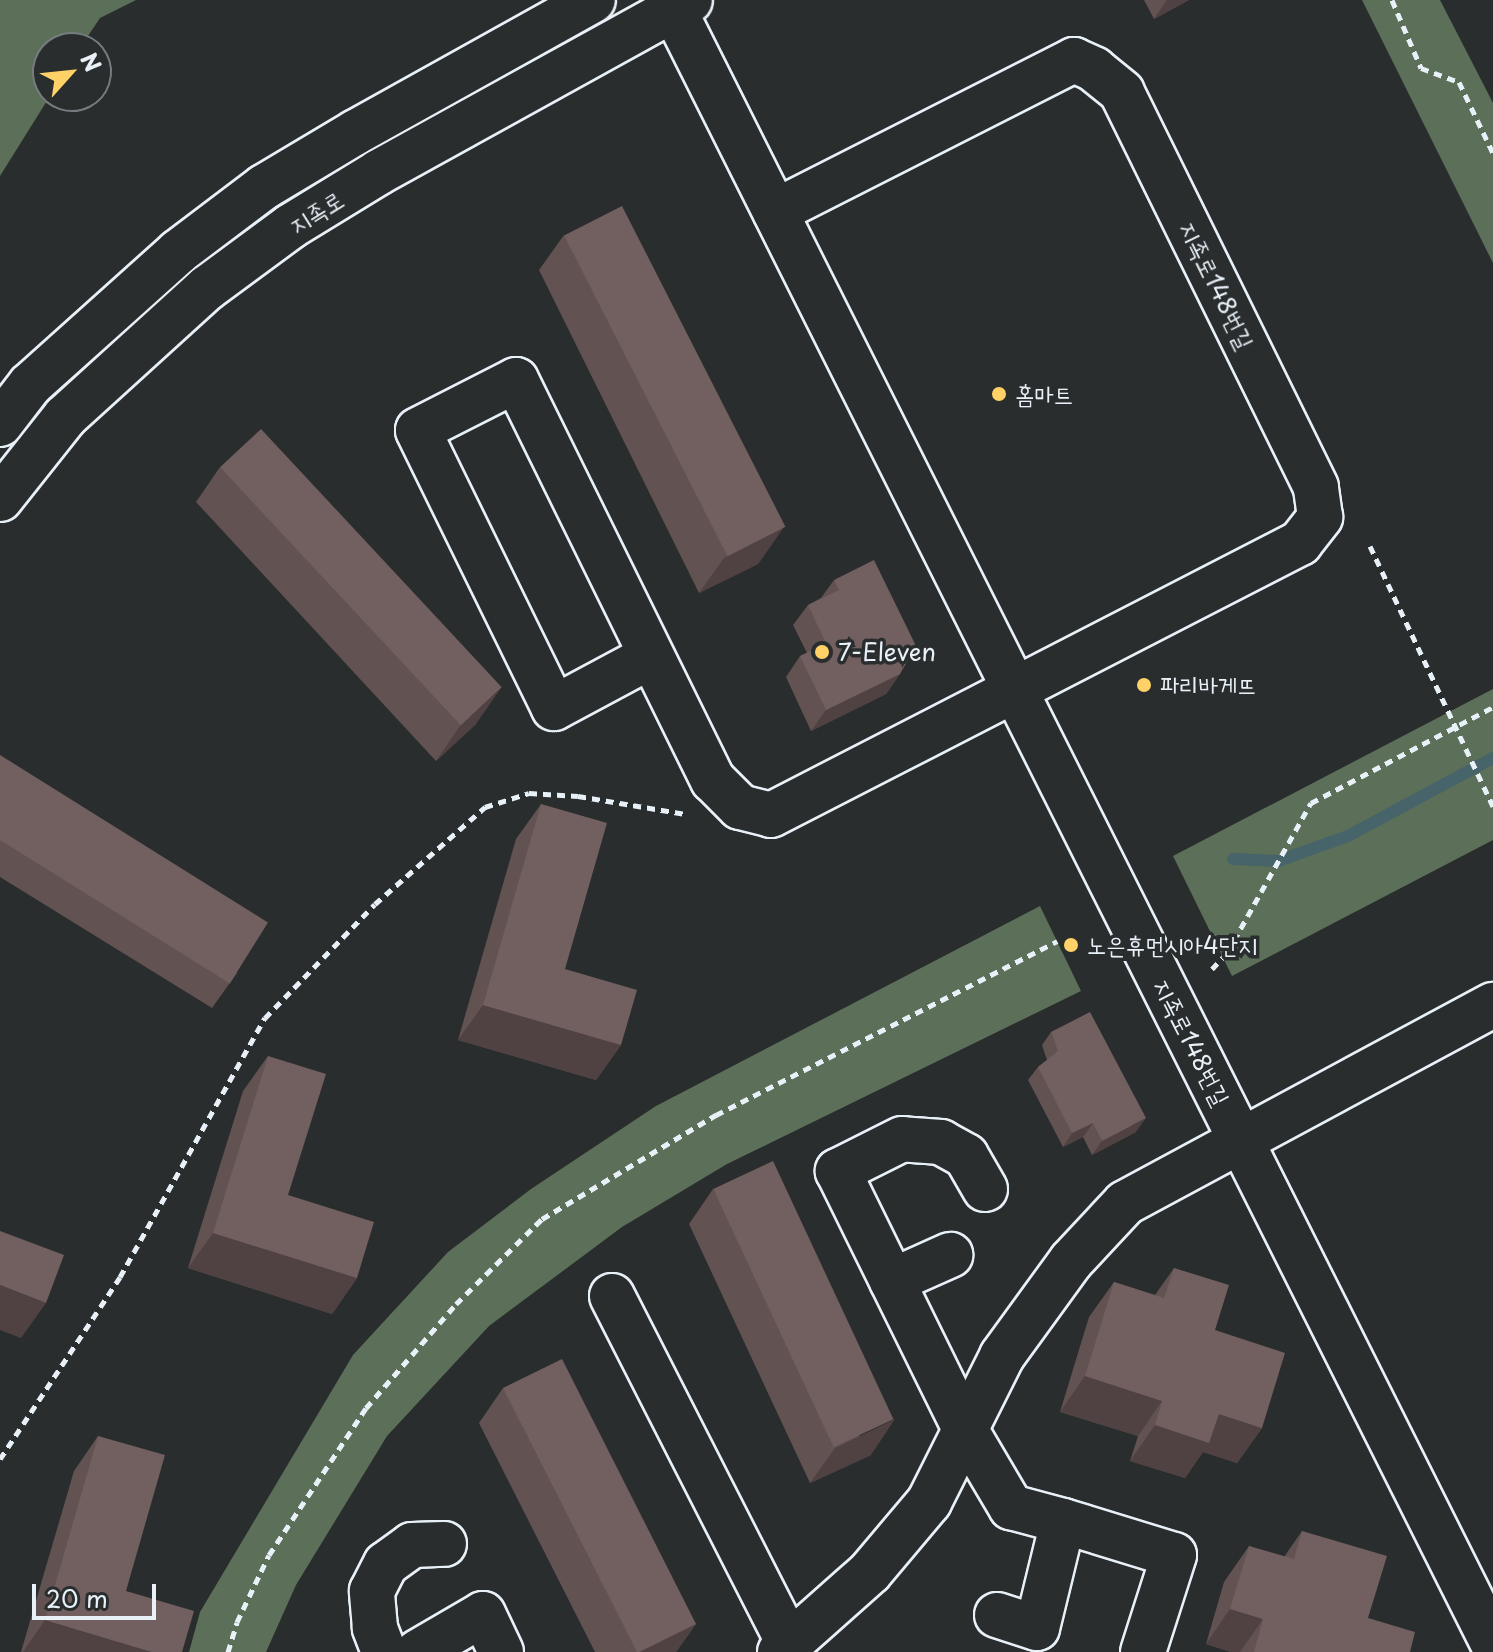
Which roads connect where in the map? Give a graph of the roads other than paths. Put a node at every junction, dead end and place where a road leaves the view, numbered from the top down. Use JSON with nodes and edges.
{"nodes":[{"id":1,"x":593,"y":0,"type":"edge"},
{"id":2,"x":677,"y":3,"type":"edge"},
{"id":3,"x":775,"y":212,"type":"junction"},
{"id":4,"x":0,"y":424,"type":"edge"},
{"id":5,"x":0,"y":499,"type":"edge"},
{"id":6,"x":651,"y":656,"type":"junction"},
{"id":7,"x":1015,"y":689,"type":"junction"},
{"id":8,"x":1493,"y":1005,"type":"edge"},
{"id":9,"x":1240,"y":1138,"type":"junction"},
{"id":10,"x":985,"y":1189,"type":"dead end"},
{"id":11,"x":950,"y":1255,"type":"dead end"},
{"id":12,"x":892,"y":1281,"type":"junction"},
{"id":13,"x":612,"y":1296,"type":"dead end"},
{"id":14,"x":965,"y":1429,"type":"junction"},
{"id":15,"x":1063,"y":1521,"type":"junction"},
{"id":16,"x":444,"y":1544,"type":"dead end"},
{"id":17,"x":1478,"y":1574,"type":"edge"},
{"id":18,"x":997,"y":1615,"type":"dead end"},
{"id":19,"x":1493,"y":1643,"type":"edge"},
{"id":20,"x":784,"y":1648,"type":"edge"},
{"id":21,"x":384,"y":1652,"type":"edge"},
{"id":22,"x":418,"y":1652,"type":"edge"},
{"id":23,"x":501,"y":1652,"type":"edge"},
{"id":24,"x":1143,"y":1652,"type":"edge"}],
"edges":[{"from":1,"to":4,"type":"street","name":"지족로"},
{"from":2,"to":3,"type":"street","name":"지족로148번길"},
{"from":2,"to":5,"type":"street","name":"지족로"},
{"from":3,"to":7,"type":"street","name":"지족로148번길"},
{"from":3,"to":7,"type":"street","name":"지족로148번길"},
{"from":6,"to":6,"type":"street"},
{"from":6,"to":7,"type":"street"},
{"from":7,"to":9,"type":"street","name":"지족로148번길"},
{"from":8,"to":9,"type":"street"},
{"from":9,"to":14,"type":"street"},
{"from":9,"to":17,"type":"street","name":"지족로148번길"},
{"from":10,"to":12,"type":"street"},
{"from":11,"to":12,"type":"street"},
{"from":12,"to":14,"type":"street"},
{"from":13,"to":20,"type":"street"},
{"from":14,"to":15,"type":"street"},
{"from":14,"to":20,"type":"street"},
{"from":15,"to":18,"type":"street"},
{"from":15,"to":24,"type":"street"},
{"from":16,"to":21,"type":"street"},
{"from":17,"to":19,"type":"street","name":"지족로148번길"},
{"from":22,"to":23,"type":"street"}]}
